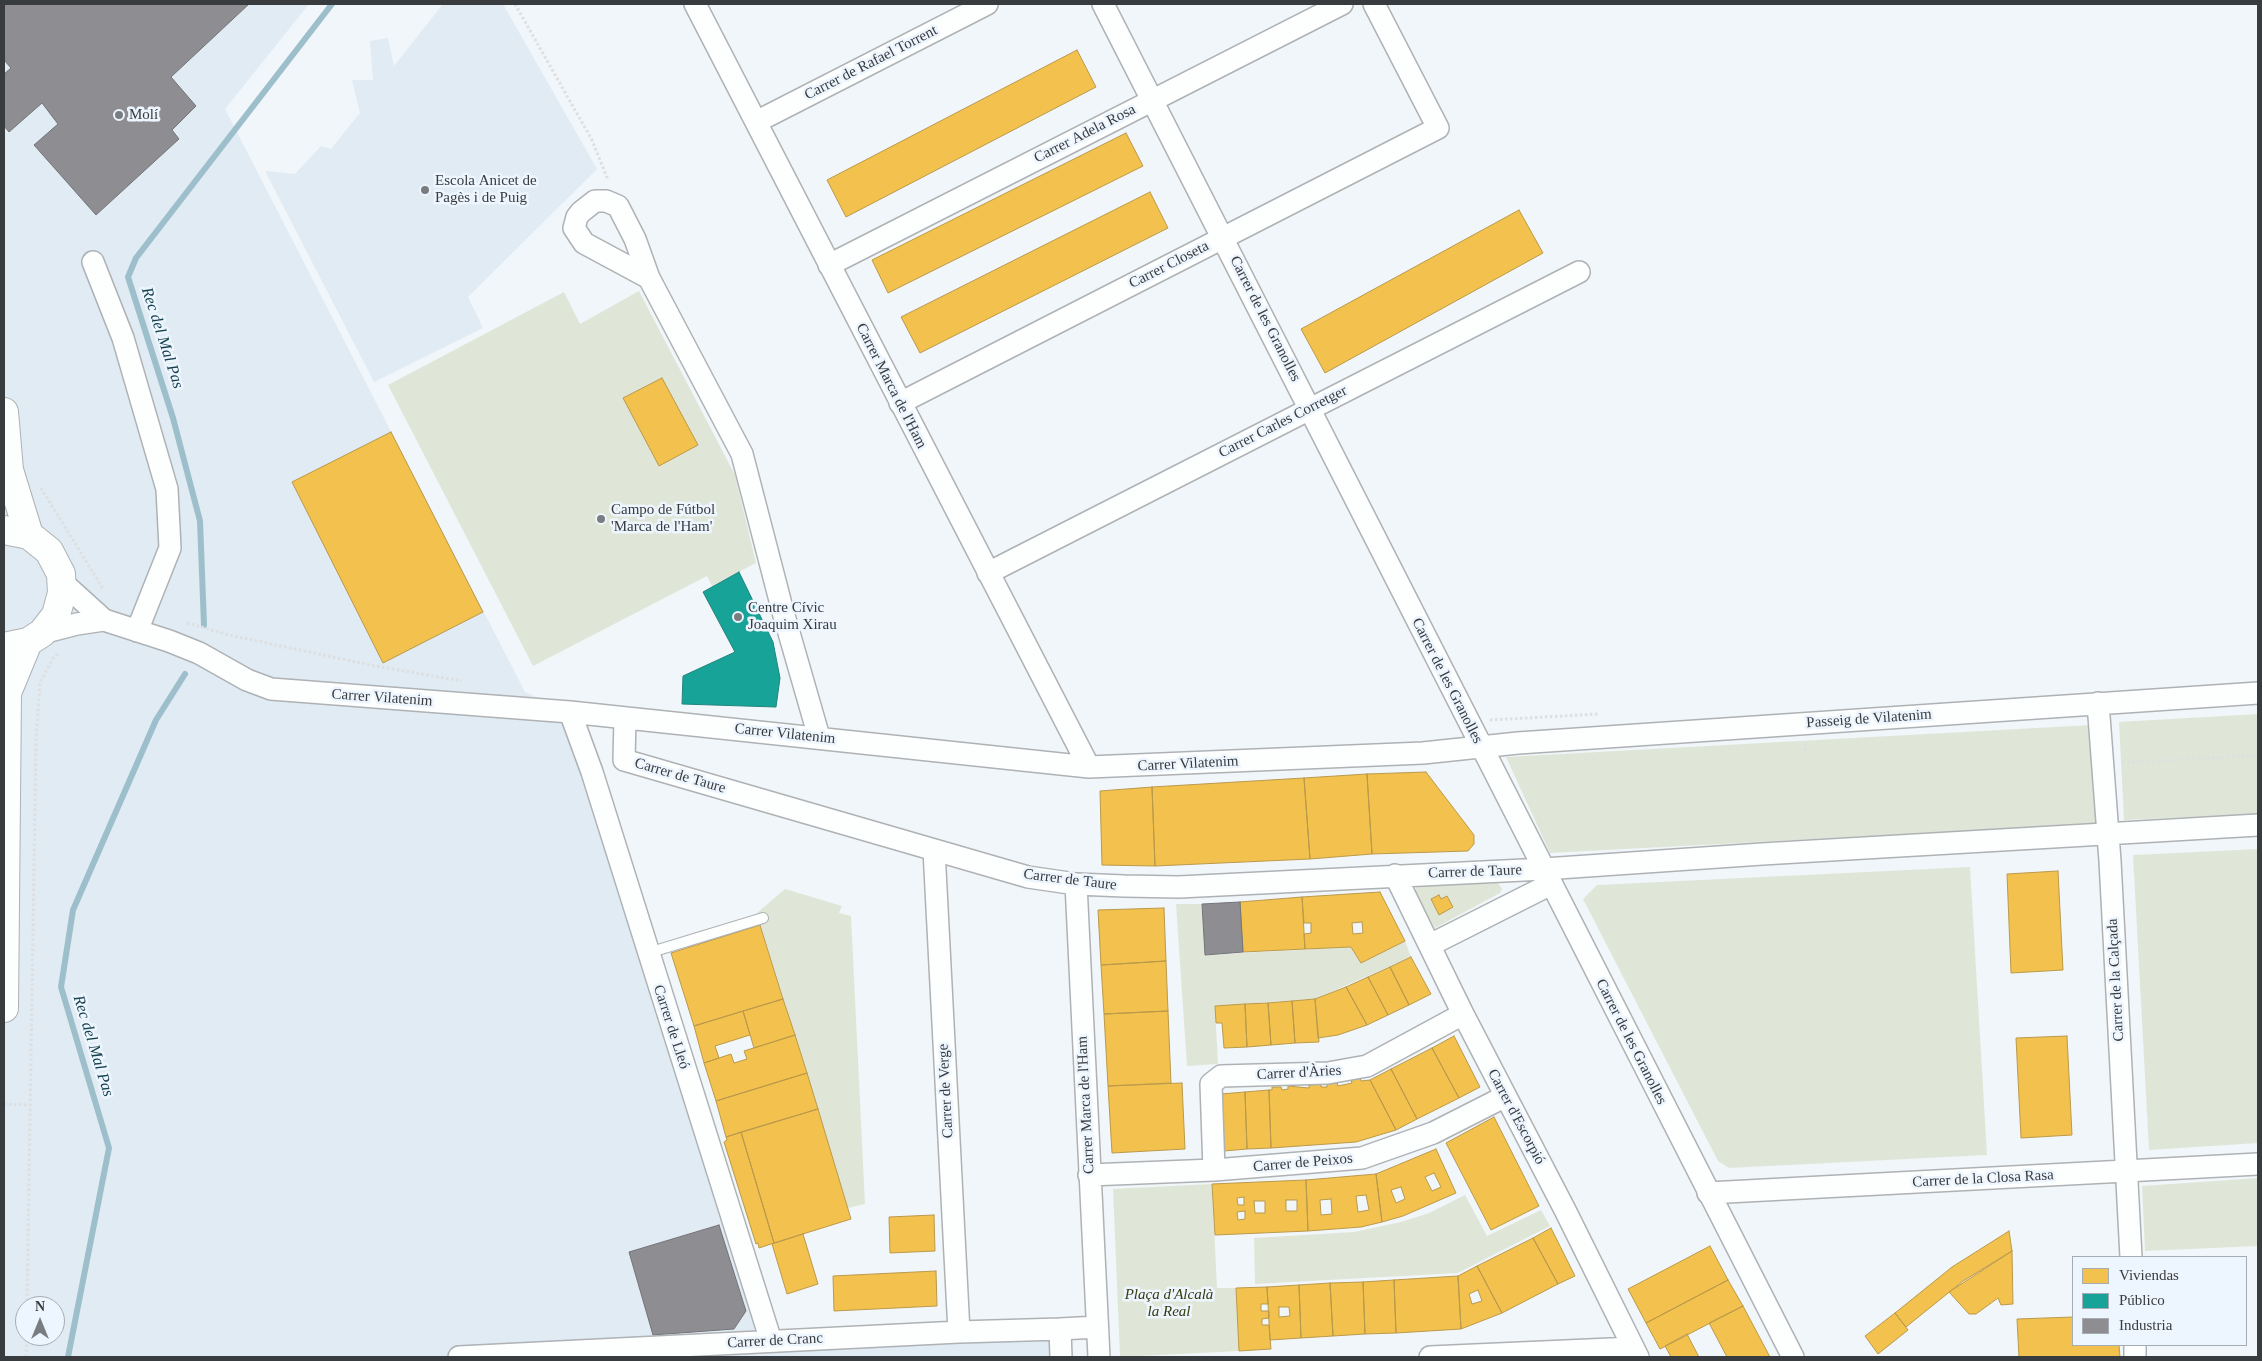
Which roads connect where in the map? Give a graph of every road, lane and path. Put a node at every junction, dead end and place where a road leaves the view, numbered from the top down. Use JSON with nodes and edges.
{"nodes":[{"id":1,"x":515,"y":4,"type":"edge"},
{"id":2,"x":695,"y":4,"type":"edge"},
{"id":3,"x":987,"y":4,"type":"edge"},
{"id":4,"x":1103,"y":4,"type":"edge"},
{"id":5,"x":1342,"y":4,"type":"edge"},
{"id":6,"x":1374,"y":4,"type":"edge"},
{"id":7,"x":1152,"y":100,"type":"junction"},
{"id":8,"x":756,"y":122,"type":"junction"},
{"id":9,"x":618,"y":206,"type":"junction"},
{"id":10,"x":1223,"y":238,"type":"junction"},
{"id":11,"x":94,"y":262,"type":"dead end"},
{"id":12,"x":829,"y":265,"type":"junction"},
{"id":13,"x":1579,"y":272,"type":"dead end"},
{"id":14,"x":649,"y":278,"type":"junction"},
{"id":15,"x":900,"y":402,"type":"junction"},
{"id":16,"x":1311,"y":408,"type":"junction"},
{"id":17,"x":4,"y":412,"type":"edge"},
{"id":18,"x":6,"y":476,"type":"edge"},
{"id":19,"x":16,"y":532,"type":"edge"},
{"id":20,"x":988,"y":573,"type":"junction"},
{"id":21,"x":62,"y":582,"type":"junction"},
{"id":22,"x":104,"y":620,"type":"junction"},
{"id":23,"x":184,"y":623,"type":"dead end"},
{"id":24,"x":137,"y":630,"type":"junction"},
{"id":25,"x":25,"y":641,"type":"edge"},
{"id":26,"x":64,"y":650,"type":"dead end"},
{"id":27,"x":472,"y":682,"type":"dead end"},
{"id":28,"x":6,"y":690,"type":"edge"},
{"id":29,"x":2258,"y":693,"type":"edge"},
{"id":30,"x":2098,"y":703,"type":"junction"},
{"id":31,"x":570,"y":712,"type":"junction"},
{"id":32,"x":1605,"y":714,"type":"dead end"},
{"id":33,"x":625,"y":718,"type":"junction"},
{"id":34,"x":1468,"y":722,"type":"junction"},
{"id":35,"x":819,"y":737,"type":"junction"},
{"id":36,"x":1480,"y":746,"type":"junction"},
{"id":37,"x":2258,"y":755,"type":"edge"},
{"id":38,"x":624,"y":760,"type":"junction"},
{"id":39,"x":2103,"y":765,"type":"junction"},
{"id":40,"x":1089,"y":768,"type":"junction"},
{"id":41,"x":592,"y":772,"type":"junction"},
{"id":42,"x":2258,"y":825,"type":"edge"},
{"id":43,"x":2108,"y":835,"type":"junction"},
{"id":44,"x":934,"y":850,"type":"junction"},
{"id":45,"x":1395,"y":876,"type":"junction"},
{"id":46,"x":1548,"y":876,"type":"junction"},
{"id":47,"x":1076,"y":884,"type":"junction"},
{"id":48,"x":763,"y":918,"type":"dead end"},
{"id":49,"x":1430,"y":945,"type":"junction"},
{"id":50,"x":648,"y":953,"type":"junction"},
{"id":51,"x":4,"y":963,"type":"edge"},
{"id":52,"x":4,"y":1008,"type":"edge"},
{"id":53,"x":1462,"y":1014,"type":"junction"},
{"id":54,"x":1504,"y":1097,"type":"junction"},
{"id":55,"x":4,"y":1104,"type":"edge"},
{"id":56,"x":30,"y":1105,"type":"junction"},
{"id":57,"x":2258,"y":1164,"type":"edge"},
{"id":58,"x":1214,"y":1170,"type":"junction"},
{"id":59,"x":2126,"y":1171,"type":"junction"},
{"id":60,"x":1089,"y":1175,"type":"junction"},
{"id":61,"x":1708,"y":1193,"type":"junction"},
{"id":62,"x":2131,"y":1256,"type":"edge"},
{"id":63,"x":27,"y":1296,"type":"edge"},
{"id":64,"x":1097,"y":1327,"type":"junction"},
{"id":65,"x":1060,"y":1329,"type":"junction"},
{"id":66,"x":959,"y":1332,"type":"junction"},
{"id":67,"x":771,"y":1341,"type":"junction"},
{"id":68,"x":1636,"y":1353,"type":"edge"},
{"id":69,"x":1499,"y":1356,"type":"edge"},
{"id":70,"x":459,"y":1357,"type":"edge"},
{"id":71,"x":1061,"y":1357,"type":"edge"},
{"id":72,"x":1099,"y":1357,"type":"edge"},
{"id":73,"x":1430,"y":1357,"type":"edge"},
{"id":74,"x":1793,"y":1357,"type":"edge"}],
"edges":[{"from":1,"to":9,"type":"path"},
{"from":2,"to":8,"type":"street","name":"Carrer Marca de l'Ham"},
{"from":3,"to":8,"type":"street","name":"Carrer de Rafael Torrent"},
{"from":4,"to":7,"type":"street","name":"Carrer de les Granolles"},
{"from":5,"to":7,"type":"street","name":"Carrer Adela Rosa"},
{"from":6,"to":10,"type":"street","name":"Carrer Closeta"},
{"from":7,"to":10,"type":"street","name":"Carrer de les Granolles"},
{"from":7,"to":12,"type":"street","name":"Carrer Adela Rosa"},
{"from":8,"to":12,"type":"street","name":"Carrer Marca de l'Ham"},
{"from":9,"to":14,"type":"street"},
{"from":9,"to":14,"type":"street"},
{"from":10,"to":15,"type":"street","name":"Carrer Closeta"},
{"from":10,"to":16,"type":"street","name":"Carrer de les Granolles"},
{"from":11,"to":24,"type":"street"},
{"from":12,"to":15,"type":"street","name":"Carrer Marca de l'Ham"},
{"from":13,"to":16,"type":"street","name":"Carrer Carles Corretger"},
{"from":14,"to":35,"type":"street"},
{"from":15,"to":20,"type":"street","name":"Carrer Marca de l'Ham"},
{"from":16,"to":20,"type":"street","name":"Carrer Carles Corretger"},
{"from":16,"to":34,"type":"street","name":"Carrer de les Granolles"},
{"from":17,"to":18,"type":"main road"},
{"from":18,"to":19,"type":"main road"},
{"from":19,"to":21,"type":"main road"},
{"from":20,"to":40,"type":"street","name":"Carrer Marca de l'Ham"},
{"from":21,"to":22,"type":"street","name":"Carrer Vilatenim"},
{"from":21,"to":25,"type":"main road"},
{"from":22,"to":24,"type":"street","name":"Carrer Vilatenim"},
{"from":22,"to":25,"type":"street","name":"Carrer Vilatenim"},
{"from":23,"to":27,"type":"path"},
{"from":24,"to":31,"type":"street","name":"Carrer Vilatenim"},
{"from":25,"to":28,"type":"main road"},
{"from":26,"to":56,"type":"path"},
{"from":28,"to":51,"type":"main road"},
{"from":29,"to":30,"type":"street","name":"Passeig de Vilatenim"},
{"from":30,"to":36,"type":"street","name":"Passeig de Vilatenim"},
{"from":30,"to":39,"type":"street","name":"Carrer de la Calçada"},
{"from":31,"to":33,"type":"street","name":"Carrer Vilatenim"},
{"from":31,"to":41,"type":"street","name":"Carrer de Lleó"},
{"from":32,"to":34,"type":"path"},
{"from":33,"to":35,"type":"street","name":"Carrer Vilatenim"},
{"from":33,"to":38,"type":"street","name":"Carrer de Taure"},
{"from":34,"to":36,"type":"street","name":"Carrer de les Granolles"},
{"from":35,"to":40,"type":"street","name":"Carrer Vilatenim"},
{"from":36,"to":40,"type":"street","name":"Carrer Vilatenim"},
{"from":36,"to":46,"type":"street","name":"Carrer de les Granolles"},
{"from":37,"to":39,"type":"path"},
{"from":38,"to":41,"type":"street"},
{"from":38,"to":44,"type":"street","name":"Carrer de Taure"},
{"from":39,"to":43,"type":"street","name":"Carrer de la Calçada"},
{"from":41,"to":50,"type":"street","name":"Carrer de Lleó"},
{"from":42,"to":43,"type":"street"},
{"from":43,"to":46,"type":"street"},
{"from":43,"to":59,"type":"street","name":"Carrer de la Calçada"},
{"from":44,"to":47,"type":"street","name":"Carrer de Taure"},
{"from":44,"to":66,"type":"street","name":"Carrer de Verge"},
{"from":45,"to":46,"type":"street","name":"Carrer de Taure"},
{"from":45,"to":47,"type":"street","name":"Carrer de Taure"},
{"from":45,"to":49,"type":"street","name":"Carrer d'Escorpió"},
{"from":46,"to":49,"type":"street"},
{"from":46,"to":61,"type":"street","name":"Carrer de les Granolles"},
{"from":47,"to":60,"type":"street","name":"Carrer Marca de l'Ham"},
{"from":48,"to":50,"type":"lane"},
{"from":49,"to":53,"type":"street","name":"Carrer d'Escorpió"},
{"from":50,"to":67,"type":"street","name":"Carrer de Lleó"},
{"from":51,"to":52,"type":"main road"},
{"from":53,"to":54,"type":"street","name":"Carrer d'Escorpió"},
{"from":53,"to":58,"type":"street","name":"Carrer d'Àries"},
{"from":54,"to":58,"type":"street","name":"Carrer de Peixos"},
{"from":54,"to":68,"type":"street","name":"Carrer d'Escorpió"},
{"from":55,"to":56,"type":"path"},
{"from":56,"to":63,"type":"path"},
{"from":57,"to":59,"type":"street","name":"Carrer de la Closa Rasa"},
{"from":58,"to":60,"type":"street","name":"Carrer de Peixos"},
{"from":59,"to":61,"type":"street","name":"Carrer de la Closa Rasa"},
{"from":59,"to":62,"type":"street","name":"Carrer de la Calçada"},
{"from":60,"to":64,"type":"street","name":"Carrer Marca de l'Ham"},
{"from":61,"to":74,"type":"street","name":"Carrer de les Granolles"},
{"from":64,"to":65,"type":"street"},
{"from":64,"to":72,"type":"street","name":"Carrer Marca de l'Ham"},
{"from":65,"to":66,"type":"street","name":"Carrer de Cranc"},
{"from":65,"to":71,"type":"street"},
{"from":66,"to":67,"type":"street","name":"Carrer de Cranc"},
{"from":67,"to":70,"type":"street","name":"Carrer de Cranc"},
{"from":68,"to":69,"type":"street"},
{"from":69,"to":73,"type":"street"}]}
